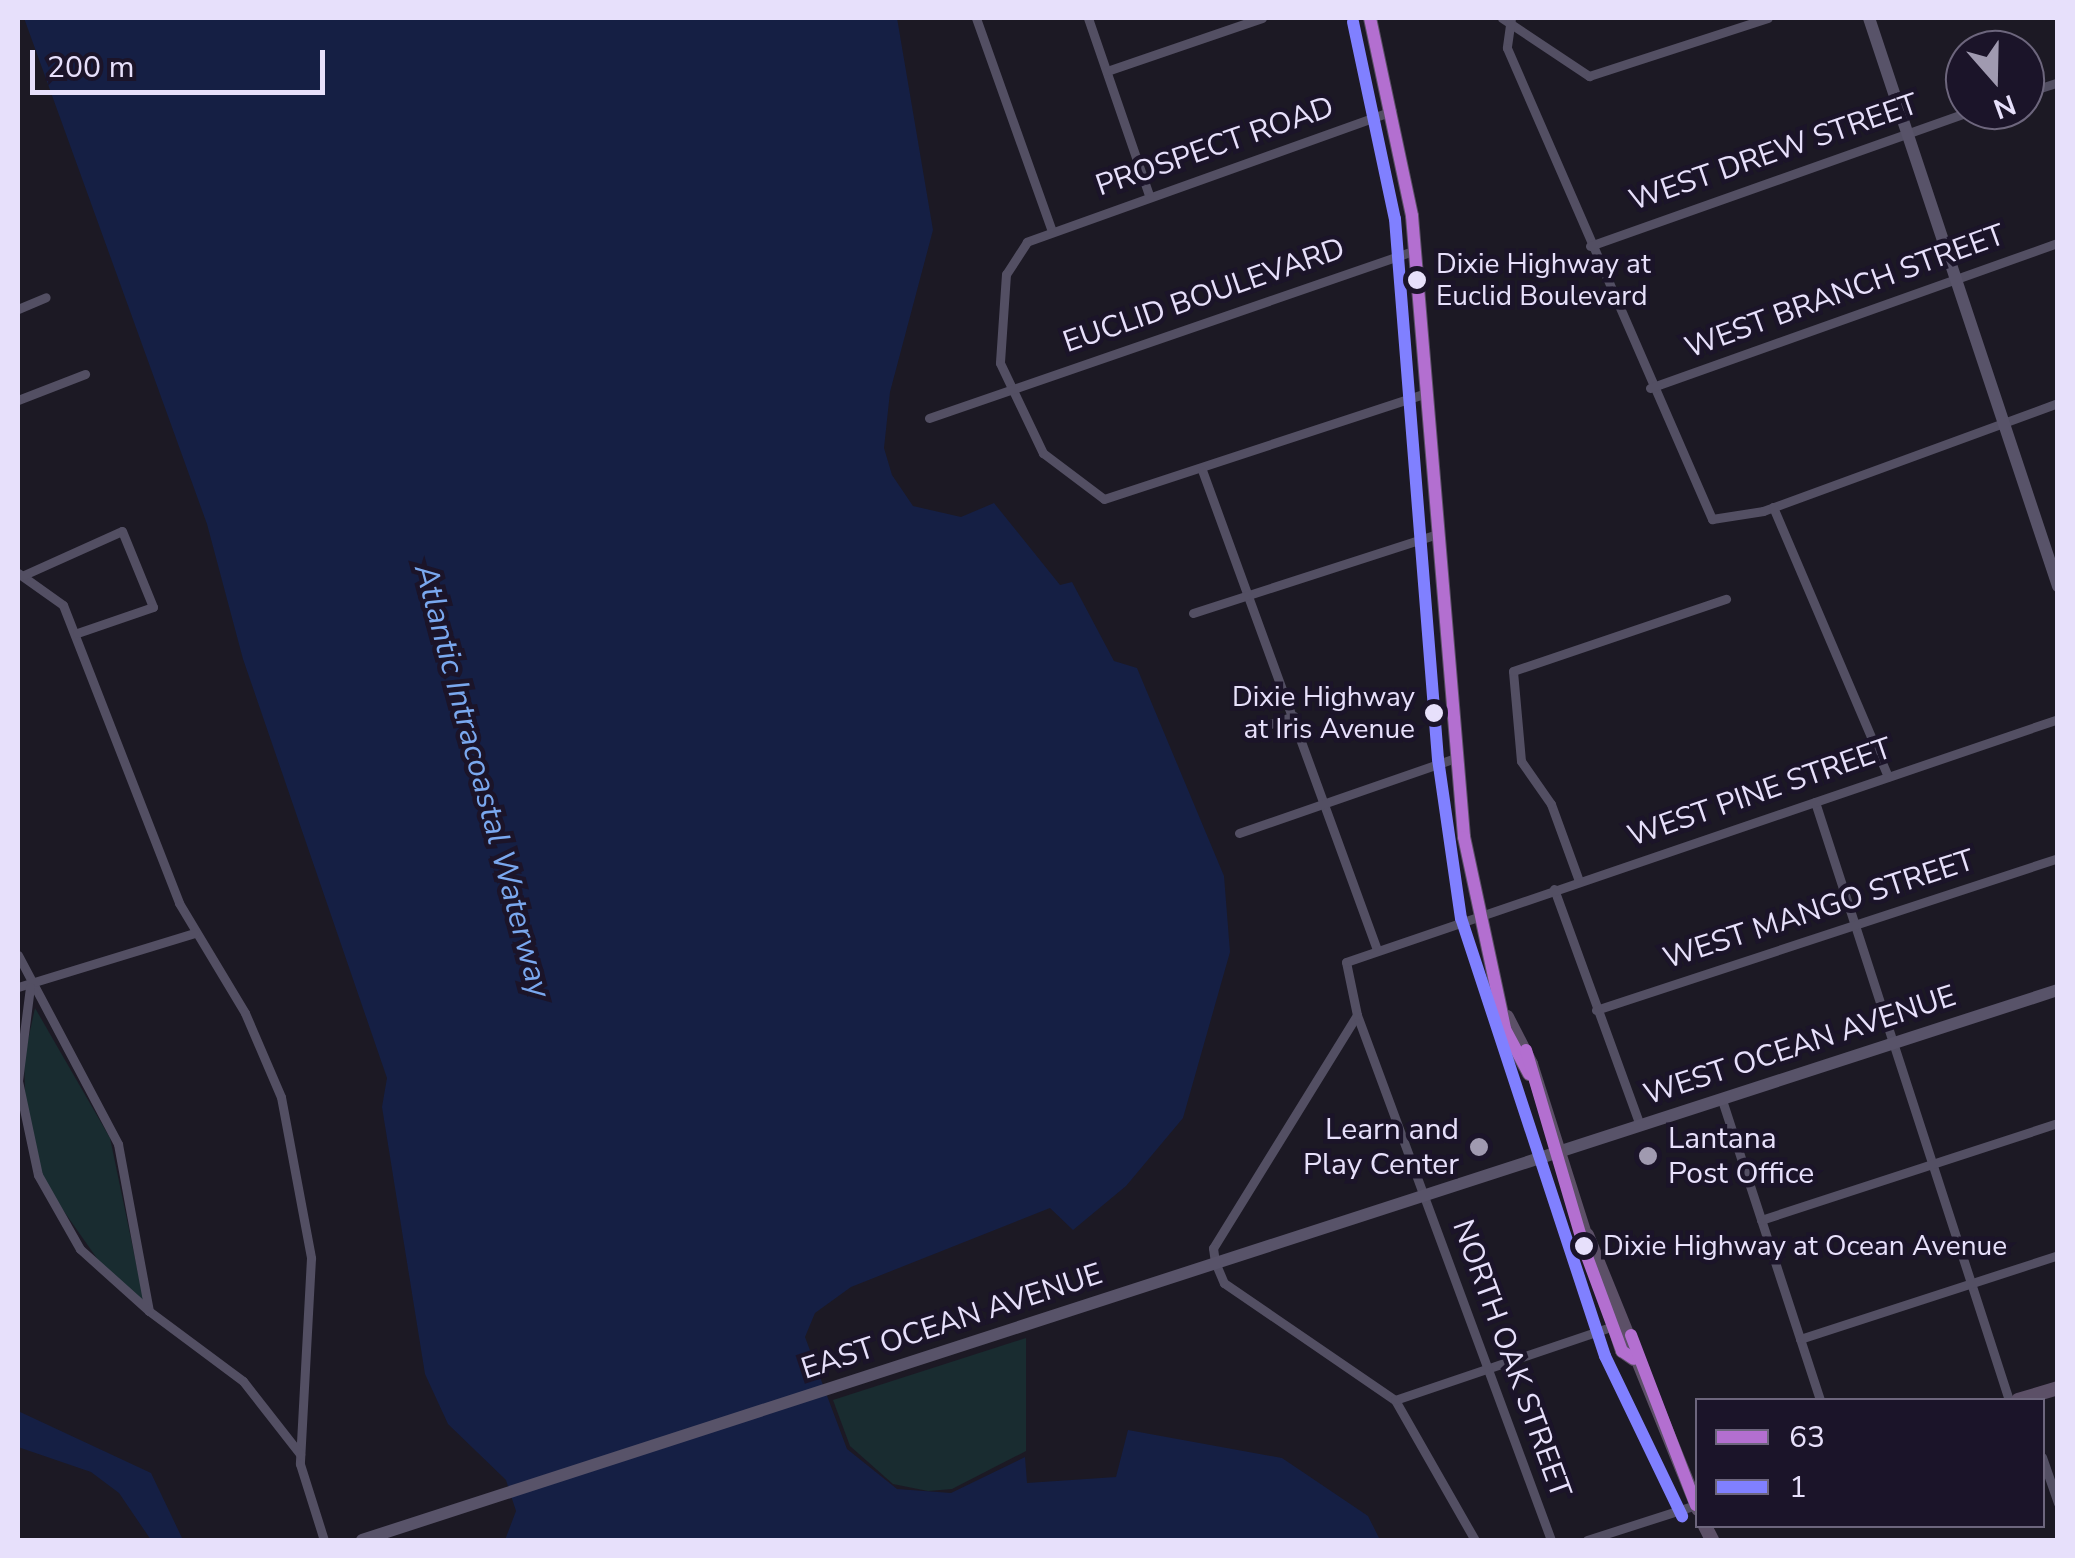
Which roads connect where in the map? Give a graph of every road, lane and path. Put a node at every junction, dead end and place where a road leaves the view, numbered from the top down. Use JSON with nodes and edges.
{"nodes":[{"id":1,"x":976,"y":18,"type":"edge"},
{"id":2,"x":1088,"y":18,"type":"edge"},
{"id":3,"x":1262,"y":18,"type":"edge"},
{"id":4,"x":1370,"y":18,"type":"edge"},
{"id":5,"x":1768,"y":18,"type":"edge"},
{"id":6,"x":1869,"y":18,"type":"edge"},
{"id":7,"x":1507,"y":19,"type":"edge"},
{"id":8,"x":1107,"y":71,"type":"junction"},
{"id":9,"x":1394,"y":110,"type":"junction"},
{"id":10,"x":1945,"y":120,"type":"edge"},
{"id":11,"x":1906,"y":132,"type":"junction"},
{"id":12,"x":1149,"y":195,"type":"junction"},
{"id":13,"x":1052,"y":232,"type":"junction"},
{"id":14,"x":2058,"y":243,"type":"edge"},
{"id":15,"x":1590,"y":246,"type":"junction"},
{"id":16,"x":1416,"y":250,"type":"junction"},
{"id":17,"x":1955,"y":279,"type":"junction"},
{"id":18,"x":46,"y":297,"type":"dead end"},
{"id":19,"x":18,"y":309,"type":"edge"},
{"id":20,"x":86,"y":374,"type":"dead end"},
{"id":21,"x":1650,"y":388,"type":"junction"},
{"id":22,"x":1008,"y":390,"type":"junction"},
{"id":23,"x":1426,"y":393,"type":"junction"},
{"id":24,"x":18,"y":400,"type":"edge"},
{"id":25,"x":2058,"y":403,"type":"edge"},
{"id":26,"x":929,"y":418,"type":"dead end"},
{"id":27,"x":2005,"y":422,"type":"junction"},
{"id":28,"x":1202,"y":470,"type":"junction"},
{"id":29,"x":1773,"y":507,"type":"junction"},
{"id":30,"x":1437,"y":534,"type":"junction"},
{"id":31,"x":2055,"y":565,"type":"edge"},
{"id":32,"x":21,"y":574,"type":"edge"},
{"id":33,"x":2058,"y":586,"type":"edge"},
{"id":34,"x":1251,"y":598,"type":"junction"},
{"id":35,"x":1726,"y":599,"type":"dead end"},
{"id":36,"x":1193,"y":613,"type":"dead end"},
{"id":37,"x":76,"y":633,"type":"junction"},
{"id":38,"x":1294,"y":716,"type":"junction"},
{"id":39,"x":2058,"y":719,"type":"edge"},
{"id":40,"x":1255,"y":728,"type":"dead end"},
{"id":41,"x":1455,"y":758,"type":"junction"},
{"id":42,"x":1888,"y":776,"type":"junction"},
{"id":43,"x":1815,"y":802,"type":"junction"},
{"id":44,"x":1326,"y":803,"type":"junction"},
{"id":45,"x":1239,"y":833,"type":"dead end"},
{"id":46,"x":2058,"y":858,"type":"edge"},
{"id":47,"x":1579,"y":880,"type":"junction"},
{"id":48,"x":1554,"y":889,"type":"junction"},
{"id":49,"x":1478,"y":914,"type":"junction"},
{"id":50,"x":1854,"y":924,"type":"junction"},
{"id":51,"x":195,"y":933,"type":"junction"},
{"id":52,"x":1376,"y":947,"type":"junction"},
{"id":53,"x":18,"y":954,"type":"edge"},
{"id":54,"x":1346,"y":962,"type":"joint"},
{"id":55,"x":30,"y":986,"type":"junction"},
{"id":56,"x":18,"y":987,"type":"edge"},
{"id":57,"x":2058,"y":990,"type":"edge"},
{"id":58,"x":1596,"y":1010,"type":"junction"},
{"id":59,"x":1357,"y":1016,"type":"junction"},
{"id":60,"x":1893,"y":1044,"type":"junction"},
{"id":61,"x":1722,"y":1100,"type":"junction"},
{"id":62,"x":1639,"y":1123,"type":"junction"},
{"id":63,"x":2058,"y":1123,"type":"edge"},
{"id":64,"x":1557,"y":1150,"type":"junction"},
{"id":65,"x":1932,"y":1164,"type":"junction"},
{"id":66,"x":1424,"y":1195,"type":"junction"},
{"id":67,"x":1761,"y":1220,"type":"junction"},
{"id":68,"x":1587,"y":1235,"type":"junction"},
{"id":69,"x":2058,"y":1255,"type":"edge"},
{"id":70,"x":1215,"y":1262,"type":"junction"},
{"id":71,"x":1971,"y":1283,"type":"junction"},
{"id":72,"x":149,"y":1311,"type":"junction"},
{"id":73,"x":1613,"y":1326,"type":"junction"},
{"id":74,"x":1800,"y":1339,"type":"junction"},
{"id":75,"x":1634,"y":1359,"type":"junction"},
{"id":76,"x":1487,"y":1368,"type":"junction"},
{"id":77,"x":2058,"y":1388,"type":"edge"},
{"id":78,"x":1819,"y":1398,"type":"edge"},
{"id":79,"x":2017,"y":1398,"type":"edge"},
{"id":80,"x":2025,"y":1398,"type":"edge"},
{"id":81,"x":1395,"y":1400,"type":"junction"},
{"id":82,"x":300,"y":1454,"type":"junction"},
{"id":83,"x":2045,"y":1466,"type":"edge"},
{"id":84,"x":1695,"y":1501,"type":"edge"},
{"id":85,"x":2058,"y":1503,"type":"edge"},
{"id":86,"x":1695,"y":1507,"type":"edge"},
{"id":87,"x":324,"y":1540,"type":"edge"},
{"id":88,"x":362,"y":1540,"type":"edge"},
{"id":89,"x":1476,"y":1540,"type":"edge"},
{"id":90,"x":1551,"y":1540,"type":"edge"},
{"id":91,"x":1587,"y":1540,"type":"edge"}],
"edges":[{"from":1,"to":13,"type":"street"},
{"from":2,"to":8,"type":"street"},
{"from":3,"to":8,"type":"street"},
{"from":4,"to":9,"type":"main road"},
{"from":5,"to":7,"type":"street"},
{"from":6,"to":11,"type":"main road"},
{"from":7,"to":15,"type":"street"},
{"from":8,"to":12,"type":"street"},
{"from":9,"to":12,"type":"street","name":"PROSPECT ROAD"},
{"from":9,"to":16,"type":"main road"},
{"from":10,"to":11,"type":"street","name":"WEST DREW STREET"},
{"from":11,"to":15,"type":"street","name":"WEST DREW STREET"},
{"from":11,"to":17,"type":"main road"},
{"from":12,"to":13,"type":"street","name":"PROSPECT ROAD"},
{"from":13,"to":22,"type":"street","name":"PROSPECT ROAD"},
{"from":14,"to":17,"type":"street","name":"WEST BRANCH STREET"},
{"from":15,"to":21,"type":"street"},
{"from":16,"to":22,"type":"street","name":"EUCLID BOULEVARD"},
{"from":16,"to":23,"type":"main road"},
{"from":17,"to":21,"type":"street","name":"WEST BRANCH STREET"},
{"from":17,"to":27,"type":"main road"},
{"from":18,"to":19,"type":"street"},
{"from":20,"to":24,"type":"street"},
{"from":21,"to":29,"type":"street"},
{"from":22,"to":26,"type":"street","name":"EUCLID BOULEVARD"},
{"from":22,"to":28,"type":"street","name":"PROSPECT ROAD"},
{"from":23,"to":28,"type":"street"},
{"from":23,"to":30,"type":"main road"},
{"from":25,"to":27,"type":"street"},
{"from":27,"to":29,"type":"street"},
{"from":27,"to":31,"type":"main road"},
{"from":28,"to":34,"type":"street"},
{"from":29,"to":42,"type":"street"},
{"from":30,"to":34,"type":"street"},
{"from":30,"to":41,"type":"main road"},
{"from":31,"to":33,"type":"main road"},
{"from":32,"to":37,"type":"street"},
{"from":32,"to":37,"type":"street"},
{"from":34,"to":36,"type":"street"},
{"from":34,"to":38,"type":"street"},
{"from":35,"to":47,"type":"street"},
{"from":37,"to":51,"type":"street"},
{"from":38,"to":40,"type":"street"},
{"from":38,"to":44,"type":"street"},
{"from":39,"to":42,"type":"street","name":"WEST PINE STREET"},
{"from":41,"to":44,"type":"street"},
{"from":41,"to":49,"type":"main road"},
{"from":42,"to":43,"type":"street","name":"WEST PINE STREET"},
{"from":43,"to":47,"type":"street","name":"WEST PINE STREET"},
{"from":43,"to":50,"type":"street"},
{"from":44,"to":45,"type":"street"},
{"from":44,"to":52,"type":"street"},
{"from":46,"to":50,"type":"street","name":"WEST MANGO STREET"},
{"from":47,"to":48,"type":"street","name":"WEST PINE STREET"},
{"from":48,"to":49,"type":"street","name":"WEST PINE STREET"},
{"from":48,"to":58,"type":"street"},
{"from":49,"to":52,"type":"street","name":"WEST PINE STREET"},
{"from":49,"to":64,"type":"main road"},
{"from":50,"to":58,"type":"street","name":"WEST MANGO STREET"},
{"from":50,"to":60,"type":"street"},
{"from":51,"to":55,"type":"street"},
{"from":51,"to":82,"type":"street"},
{"from":52,"to":54,"type":"street","name":"WEST PINE STREET"},
{"from":53,"to":55,"type":"street"},
{"from":54,"to":59,"type":"street","name":"NORTH OAK STREET"},
{"from":55,"to":56,"type":"street"},
{"from":55,"to":72,"type":"street"},
{"from":55,"to":72,"type":"street"},
{"from":57,"to":60,"type":"main road","name":"WEST OCEAN AVENUE"},
{"from":58,"to":62,"type":"street"},
{"from":59,"to":66,"type":"street","name":"NORTH OAK STREET"},
{"from":59,"to":70,"type":"street"},
{"from":60,"to":61,"type":"main road","name":"WEST OCEAN AVENUE"},
{"from":60,"to":65,"type":"street"},
{"from":61,"to":62,"type":"main road","name":"WEST OCEAN AVENUE"},
{"from":61,"to":67,"type":"street"},
{"from":62,"to":64,"type":"main road","name":"WEST OCEAN AVENUE"},
{"from":63,"to":65,"type":"street"},
{"from":64,"to":66,"type":"main road","name":"EAST OCEAN AVENUE"},
{"from":64,"to":68,"type":"main road"},
{"from":65,"to":67,"type":"street"},
{"from":65,"to":71,"type":"street"},
{"from":66,"to":70,"type":"main road","name":"EAST OCEAN AVENUE"},
{"from":66,"to":76,"type":"street","name":"NORTH OAK STREET"},
{"from":67,"to":74,"type":"street"},
{"from":68,"to":73,"type":"main road"},
{"from":68,"to":75,"type":"main road"},
{"from":69,"to":71,"type":"street"},
{"from":70,"to":81,"type":"street"},
{"from":70,"to":88,"type":"main road","name":"EAST OCEAN AVENUE"},
{"from":71,"to":74,"type":"street"},
{"from":71,"to":79,"type":"street"},
{"from":72,"to":82,"type":"street"},
{"from":73,"to":75,"type":"main road"},
{"from":73,"to":76,"type":"street"},
{"from":74,"to":78,"type":"street"},
{"from":75,"to":84,"type":"main road"},
{"from":76,"to":81,"type":"street"},
{"from":76,"to":90,"type":"street","name":"NORTH OAK STREET"},
{"from":77,"to":80,"type":"main road"},
{"from":81,"to":89,"type":"street"},
{"from":82,"to":87,"type":"street"},
{"from":83,"to":85,"type":"street"},
{"from":86,"to":91,"type":"street"}]}
